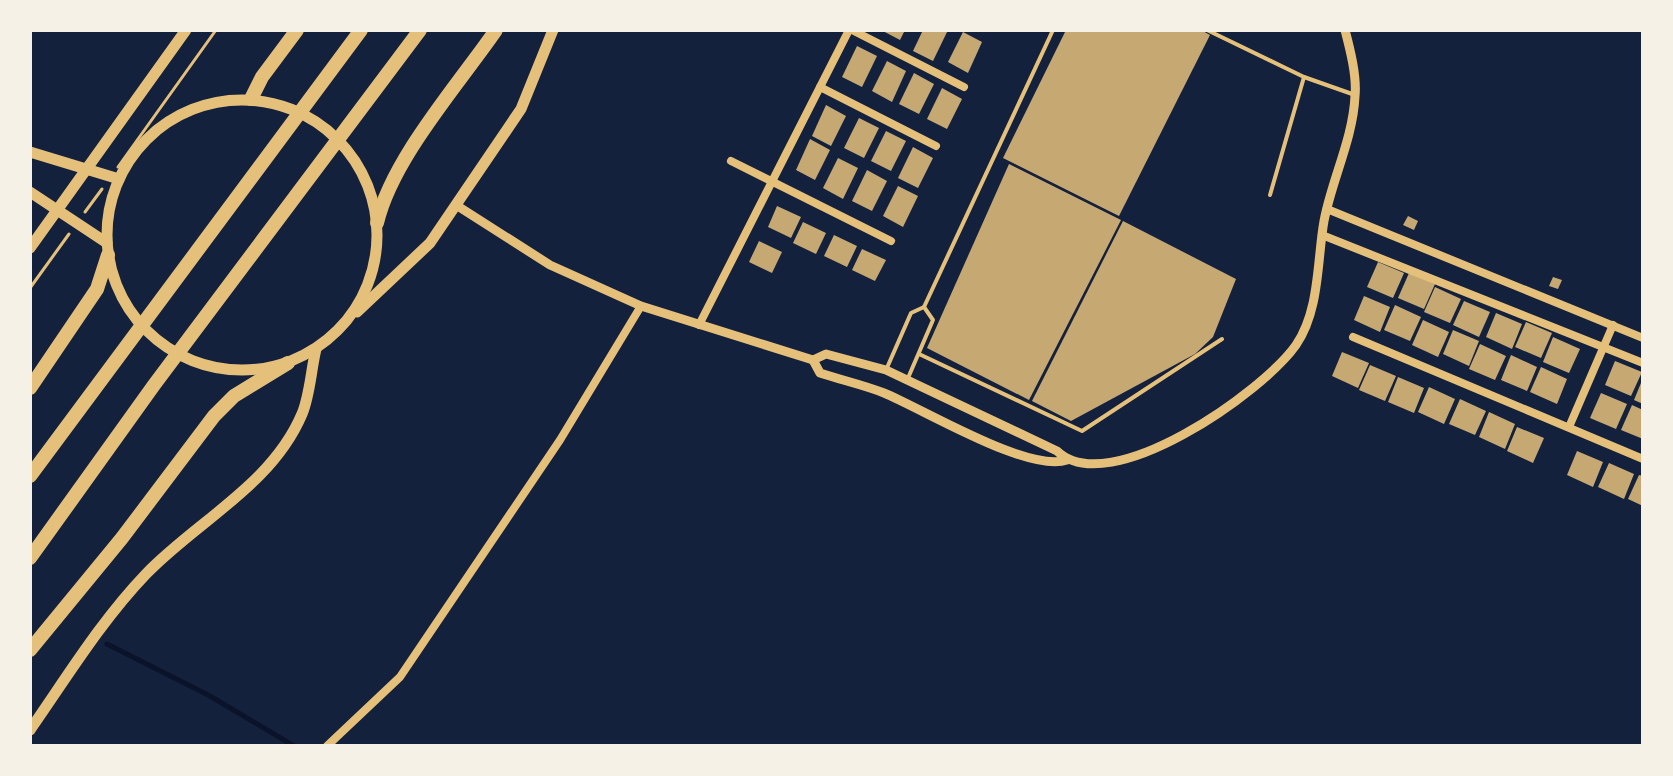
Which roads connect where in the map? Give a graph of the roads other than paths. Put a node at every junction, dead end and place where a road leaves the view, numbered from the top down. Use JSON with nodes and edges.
{"nodes":[{"id":1,"x":186,"y":30,"type":"edge"},
{"id":2,"x":297,"y":30,"type":"edge"},
{"id":3,"x":361,"y":30,"type":"edge"},
{"id":4,"x":420,"y":30,"type":"edge"},
{"id":5,"x":496,"y":30,"type":"edge"},
{"id":6,"x":553,"y":30,"type":"edge"},
{"id":7,"x":850,"y":30,"type":"edge"},
{"id":8,"x":1053,"y":30,"type":"edge"},
{"id":9,"x":1207,"y":30,"type":"edge"},
{"id":10,"x":1345,"y":30,"type":"edge"},
{"id":11,"x":1304,"y":77,"type":"junction"},
{"id":12,"x":820,"y":87,"type":"junction"},
{"id":13,"x":964,"y":87,"type":"dead end"},
{"id":14,"x":1356,"y":95,"type":"junction"},
{"id":15,"x":251,"y":99,"type":"junction"},
{"id":16,"x":936,"y":146,"type":"dead end"},
{"id":17,"x":30,"y":152,"type":"edge"},
{"id":18,"x":731,"y":161,"type":"dead end"},
{"id":19,"x":87,"y":169,"type":"junction"},
{"id":20,"x":115,"y":178,"type":"junction"},
{"id":21,"x":772,"y":181,"type":"junction"},
{"id":22,"x":30,"y":192,"type":"edge"},
{"id":23,"x":1270,"y":195,"type":"dead end"},
{"id":24,"x":456,"y":205,"type":"junction"},
{"id":25,"x":1327,"y":209,"type":"junction"},
{"id":26,"x":59,"y":211,"type":"junction"},
{"id":27,"x":377,"y":223,"type":"junction"},
{"id":28,"x":1322,"y":235,"type":"junction"},
{"id":29,"x":891,"y":241,"type":"dead end"},
{"id":30,"x":30,"y":248,"type":"edge"},
{"id":31,"x":107,"y":249,"type":"junction"},
{"id":32,"x":641,"y":306,"type":"junction"},
{"id":33,"x":924,"y":307,"type":"junction"},
{"id":34,"x":347,"y":321,"type":"junction"},
{"id":35,"x":699,"y":325,"type":"junction"},
{"id":36,"x":1613,"y":325,"type":"junction"},
{"id":37,"x":1353,"y":337,"type":"dead end"},
{"id":38,"x":1643,"y":338,"type":"edge"},
{"id":39,"x":1222,"y":339,"type":"dead end"},
{"id":40,"x":1605,"y":347,"type":"junction"},
{"id":41,"x":316,"y":349,"type":"junction"},
{"id":42,"x":919,"y":354,"type":"junction"},
{"id":43,"x":813,"y":360,"type":"junction"},
{"id":44,"x":288,"y":363,"type":"junction"},
{"id":45,"x":1643,"y":363,"type":"edge"},
{"id":46,"x":886,"y":370,"type":"junction"},
{"id":47,"x":907,"y":379,"type":"junction"},
{"id":48,"x":30,"y":388,"type":"edge"},
{"id":49,"x":1569,"y":427,"type":"junction"},
{"id":50,"x":1643,"y":459,"type":"edge"},
{"id":51,"x":1067,"y":460,"type":"junction"},
{"id":52,"x":30,"y":476,"type":"edge"},
{"id":53,"x":30,"y":558,"type":"edge"},
{"id":54,"x":30,"y":650,"type":"edge"},
{"id":55,"x":30,"y":730,"type":"edge"},
{"id":56,"x":327,"y":746,"type":"edge"}],
"edges":[{"from":1,"to":19,"type":"main road"},
{"from":2,"to":15,"type":"highway"},
{"from":3,"to":52,"type":"highway"},
{"from":4,"to":53,"type":"highway"},
{"from":5,"to":27,"type":"highway"},
{"from":6,"to":24,"type":"main road"},
{"from":7,"to":12,"type":"street"},
{"from":7,"to":13,"type":"street"},
{"from":8,"to":33,"type":"lane"},
{"from":9,"to":11,"type":"lane"},
{"from":10,"to":14,"type":"street"},
{"from":11,"to":14,"type":"lane"},
{"from":11,"to":23,"type":"lane"},
{"from":12,"to":16,"type":"street"},
{"from":12,"to":21,"type":"street"},
{"from":14,"to":25,"type":"street"},
{"from":15,"to":20,"type":"main road"},
{"from":15,"to":27,"type":"main road"},
{"from":17,"to":19,"type":"main road"},
{"from":18,"to":21,"type":"street"},
{"from":19,"to":20,"type":"main road"},
{"from":19,"to":26,"type":"main road"},
{"from":20,"to":31,"type":"main road"},
{"from":21,"to":29,"type":"street"},
{"from":21,"to":35,"type":"street"},
{"from":22,"to":26,"type":"main road"},
{"from":24,"to":32,"type":"street"},
{"from":24,"to":34,"type":"main road"},
{"from":25,"to":28,"type":"street"},
{"from":25,"to":36,"type":"street"},
{"from":26,"to":30,"type":"main road"},
{"from":26,"to":31,"type":"main road"},
{"from":27,"to":34,"type":"main road"},
{"from":28,"to":40,"type":"street"},
{"from":28,"to":51,"type":"street"},
{"from":31,"to":44,"type":"main road"},
{"from":31,"to":48,"type":"highway"},
{"from":32,"to":35,"type":"street"},
{"from":32,"to":56,"type":"street"},
{"from":33,"to":42,"type":"lane"},
{"from":33,"to":46,"type":"lane"},
{"from":34,"to":41,"type":"main road"},
{"from":35,"to":43,"type":"street"},
{"from":36,"to":38,"type":"street"},
{"from":36,"to":40,"type":"street"},
{"from":37,"to":49,"type":"street"},
{"from":39,"to":42,"type":"lane"},
{"from":40,"to":45,"type":"street"},
{"from":40,"to":49,"type":"street"},
{"from":41,"to":44,"type":"main road"},
{"from":41,"to":55,"type":"main road"},
{"from":42,"to":47,"type":"lane"},
{"from":43,"to":46,"type":"street"},
{"from":43,"to":51,"type":"street"},
{"from":44,"to":54,"type":"highway"},
{"from":46,"to":47,"type":"street"},
{"from":47,"to":51,"type":"street"},
{"from":49,"to":50,"type":"street"}]}
